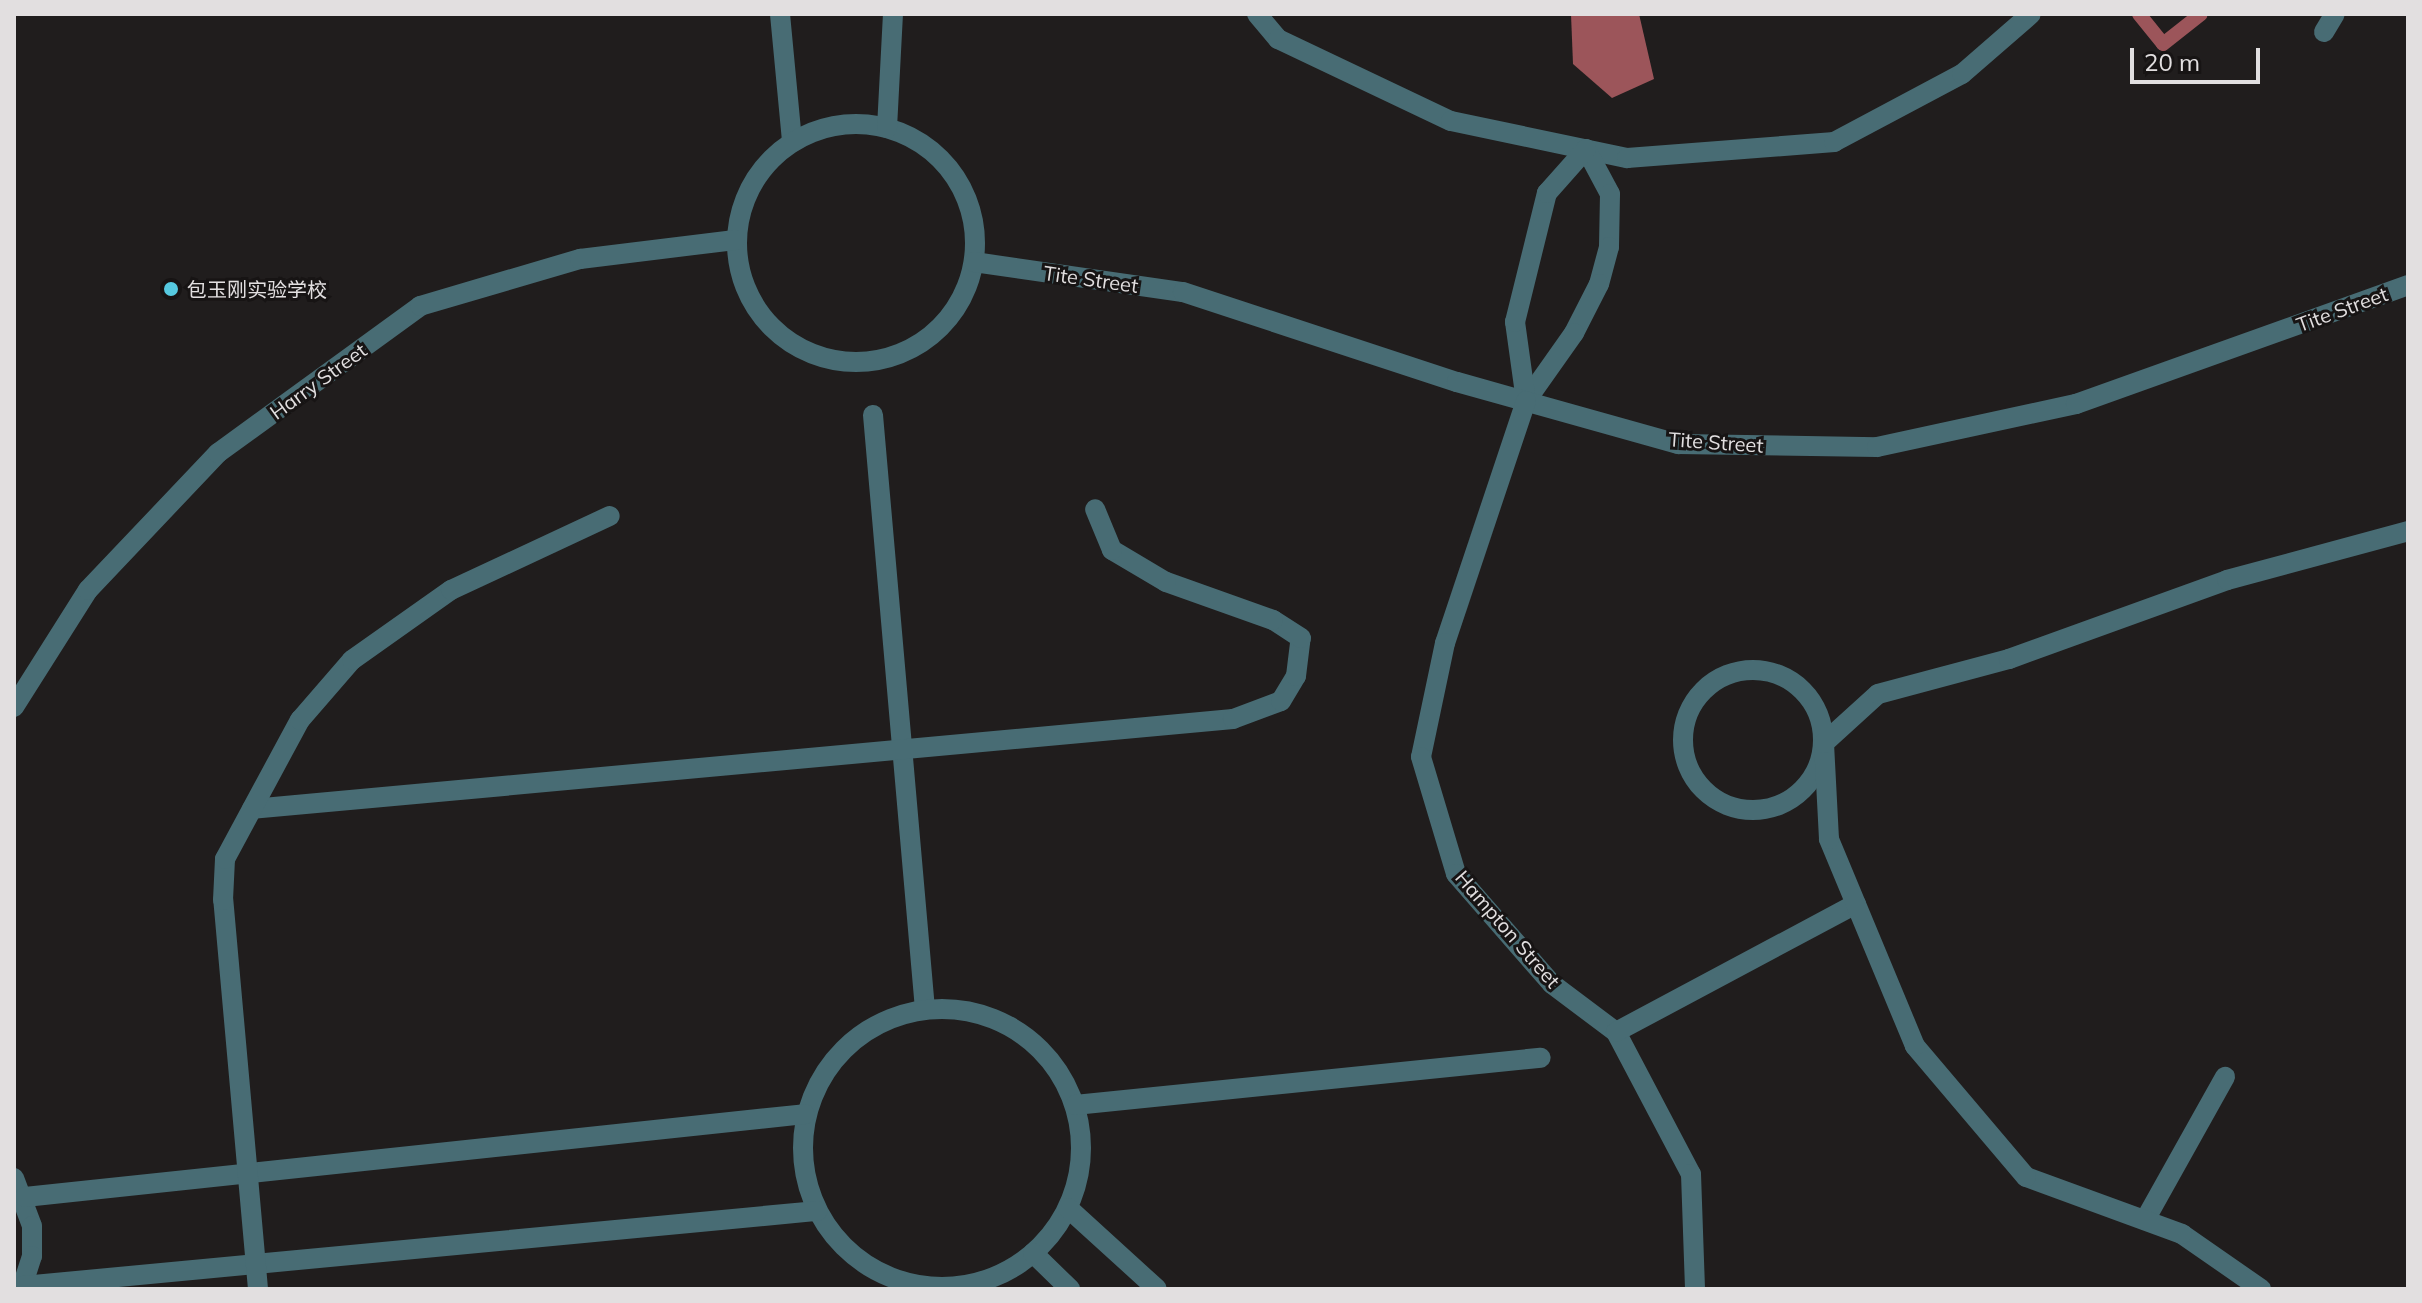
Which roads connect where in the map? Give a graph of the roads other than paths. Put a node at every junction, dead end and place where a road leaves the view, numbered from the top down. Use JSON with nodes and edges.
{"nodes":[{"id":1,"x":780,"y":14,"type":"edge"},
{"id":2,"x":893,"y":14,"type":"edge"},
{"id":3,"x":1257,"y":14,"type":"edge"},
{"id":4,"x":2031,"y":14,"type":"edge"},
{"id":5,"x":887,"y":128,"type":"junction"},
{"id":6,"x":792,"y":142,"type":"junction"},
{"id":7,"x":1586,"y":149,"type":"junction"},
{"id":8,"x":735,"y":240,"type":"junction"},
{"id":9,"x":974,"y":262,"type":"junction"},
{"id":10,"x":2408,"y":285,"type":"edge"},
{"id":11,"x":1526,"y":401,"type":"junction"},
{"id":12,"x":873,"y":415,"type":"dead end"},
{"id":13,"x":1095,"y":509,"type":"dead end"},
{"id":14,"x":610,"y":516,"type":"dead end"},
{"id":15,"x":2408,"y":531,"type":"edge"},
{"id":16,"x":14,"y":707,"type":"edge"},
{"id":17,"x":1824,"y":743,"type":"junction"},
{"id":18,"x":901,"y":750,"type":"junction"},
{"id":19,"x":252,"y":809,"type":"junction"},
{"id":20,"x":1856,"y":904,"type":"junction"},
{"id":21,"x":925,"y":1009,"type":"junction"},
{"id":22,"x":1616,"y":1032,"type":"junction"},
{"id":23,"x":1541,"y":1058,"type":"dead end"},
{"id":24,"x":2225,"y":1077,"type":"dead end"},
{"id":25,"x":1075,"y":1105,"type":"junction"},
{"id":26,"x":805,"y":1114,"type":"junction"},
{"id":27,"x":248,"y":1173,"type":"junction"},
{"id":28,"x":14,"y":1178,"type":"edge"},
{"id":29,"x":25,"y":1197,"type":"junction"},
{"id":30,"x":1068,"y":1208,"type":"junction"},
{"id":31,"x":817,"y":1211,"type":"junction"},
{"id":32,"x":2145,"y":1220,"type":"junction"},
{"id":33,"x":1033,"y":1253,"type":"junction"},
{"id":34,"x":256,"y":1264,"type":"junction"},
{"id":35,"x":22,"y":1287,"type":"edge"},
{"id":36,"x":930,"y":1288,"type":"edge"},
{"id":37,"x":258,"y":1289,"type":"edge"},
{"id":38,"x":1070,"y":1289,"type":"edge"},
{"id":39,"x":1157,"y":1289,"type":"edge"},
{"id":40,"x":1695,"y":1289,"type":"edge"},
{"id":41,"x":2261,"y":1289,"type":"edge"}],
"edges":[{"from":1,"to":6,"type":"street"},
{"from":2,"to":5,"type":"street"},
{"from":3,"to":7,"type":"street"},
{"from":4,"to":7,"type":"street"},
{"from":5,"to":6,"type":"street"},
{"from":5,"to":9,"type":"street"},
{"from":6,"to":8,"type":"street"},
{"from":7,"to":11,"type":"street"},
{"from":7,"to":11,"type":"street"},
{"from":8,"to":9,"type":"street"},
{"from":8,"to":16,"type":"street","name":"Harry Street"},
{"from":9,"to":11,"type":"street","name":"Tite Street"},
{"from":10,"to":11,"type":"street","name":"Tite Street"},
{"from":11,"to":22,"type":"street","name":"Hampton Street"},
{"from":12,"to":18,"type":"street"},
{"from":13,"to":18,"type":"street"},
{"from":14,"to":19,"type":"street"},
{"from":15,"to":17,"type":"street"},
{"from":17,"to":17,"type":"street"},
{"from":17,"to":20,"type":"street"},
{"from":18,"to":19,"type":"street"},
{"from":18,"to":21,"type":"street"},
{"from":19,"to":27,"type":"street"},
{"from":20,"to":22,"type":"street"},
{"from":20,"to":32,"type":"street"},
{"from":21,"to":25,"type":"street"},
{"from":21,"to":26,"type":"street"},
{"from":22,"to":40,"type":"street","name":"Hampton Street"},
{"from":23,"to":25,"type":"street"},
{"from":24,"to":32,"type":"street"},
{"from":25,"to":30,"type":"street"},
{"from":26,"to":27,"type":"street"},
{"from":26,"to":31,"type":"street"},
{"from":27,"to":29,"type":"street"},
{"from":27,"to":34,"type":"street"},
{"from":28,"to":29,"type":"street"},
{"from":29,"to":35,"type":"street"},
{"from":30,"to":33,"type":"street"},
{"from":30,"to":39,"type":"street"},
{"from":31,"to":34,"type":"street"},
{"from":31,"to":36,"type":"street"},
{"from":32,"to":41,"type":"street"},
{"from":33,"to":36,"type":"street"},
{"from":33,"to":38,"type":"street"},
{"from":34,"to":35,"type":"street"},
{"from":34,"to":37,"type":"street"}]}
